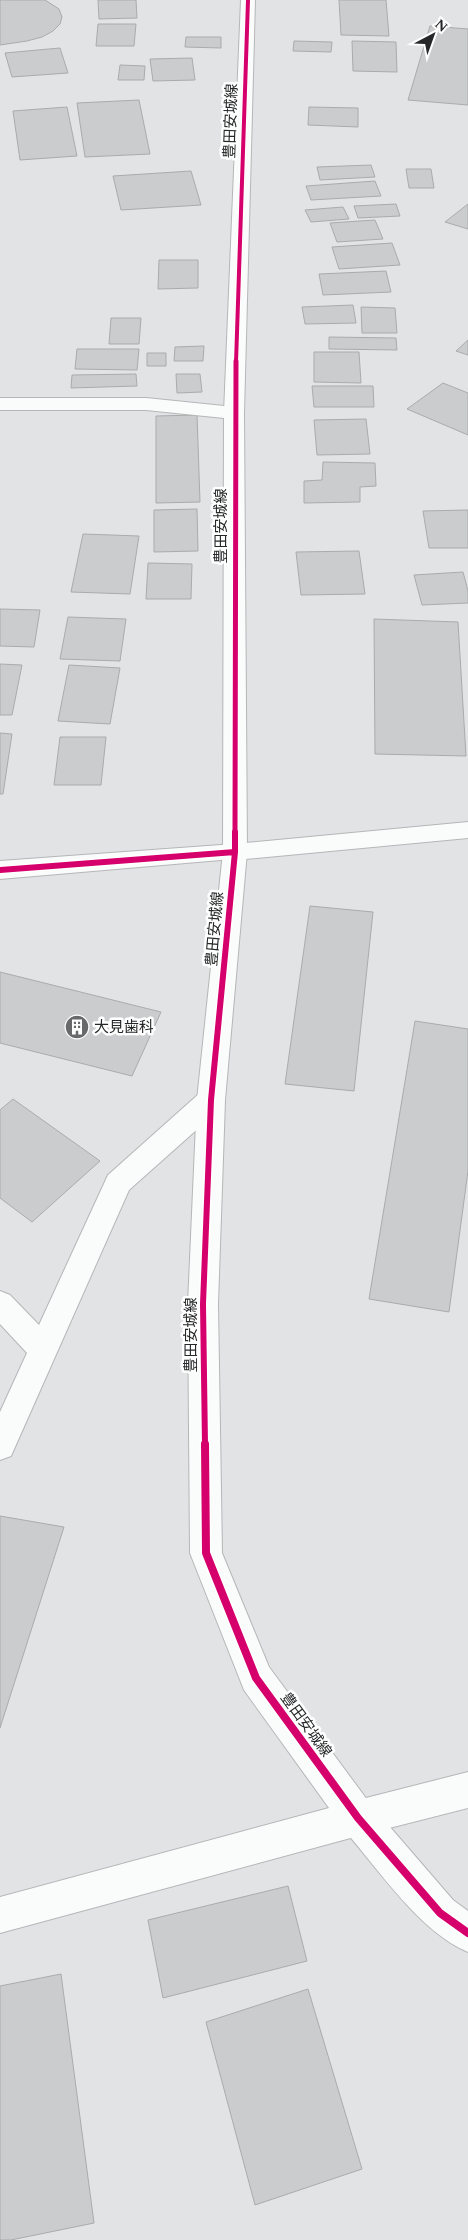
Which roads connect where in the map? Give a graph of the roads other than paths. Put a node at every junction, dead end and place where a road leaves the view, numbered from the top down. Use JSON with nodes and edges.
{"nodes":[{"id":1,"x":248,"y":0,"type":"edge"},
{"id":2,"x":0,"y":404,"type":"edge"},
{"id":3,"x":234,"y":412,"type":"junction"},
{"id":4,"x":468,"y":830,"type":"edge"},
{"id":5,"x":235,"y":852,"type":"junction"},
{"id":6,"x":0,"y":870,"type":"edge"},
{"id":7,"x":212,"y":1100,"type":"junction"},
{"id":8,"x":0,"y":1304,"type":"edge"},
{"id":9,"x":44,"y":1351,"type":"junction"},
{"id":10,"x":0,"y":1446,"type":"edge"},
{"id":11,"x":468,"y":1790,"type":"edge"},
{"id":12,"x":358,"y":1818,"type":"junction"},
{"id":13,"x":0,"y":1915,"type":"edge"},
{"id":14,"x":468,"y":1933,"type":"edge"}],
"edges":[{"from":1,"to":3,"type":"main road","name":"豊田安城線"},
{"from":2,"to":3,"type":"main road"},
{"from":3,"to":5,"type":"main road","name":"豊田安城線"},
{"from":4,"to":5,"type":"main road"},
{"from":5,"to":6,"type":"main road"},
{"from":5,"to":7,"type":"main road","name":"豊田安城線"},
{"from":7,"to":9,"type":"main road"},
{"from":7,"to":12,"type":"main road","name":"豊田安城線"},
{"from":8,"to":9,"type":"main road"},
{"from":9,"to":10,"type":"main road"},
{"from":11,"to":12,"type":"main road"},
{"from":12,"to":13,"type":"main road"},
{"from":12,"to":14,"type":"main road","name":"豊田安城線"}]}
